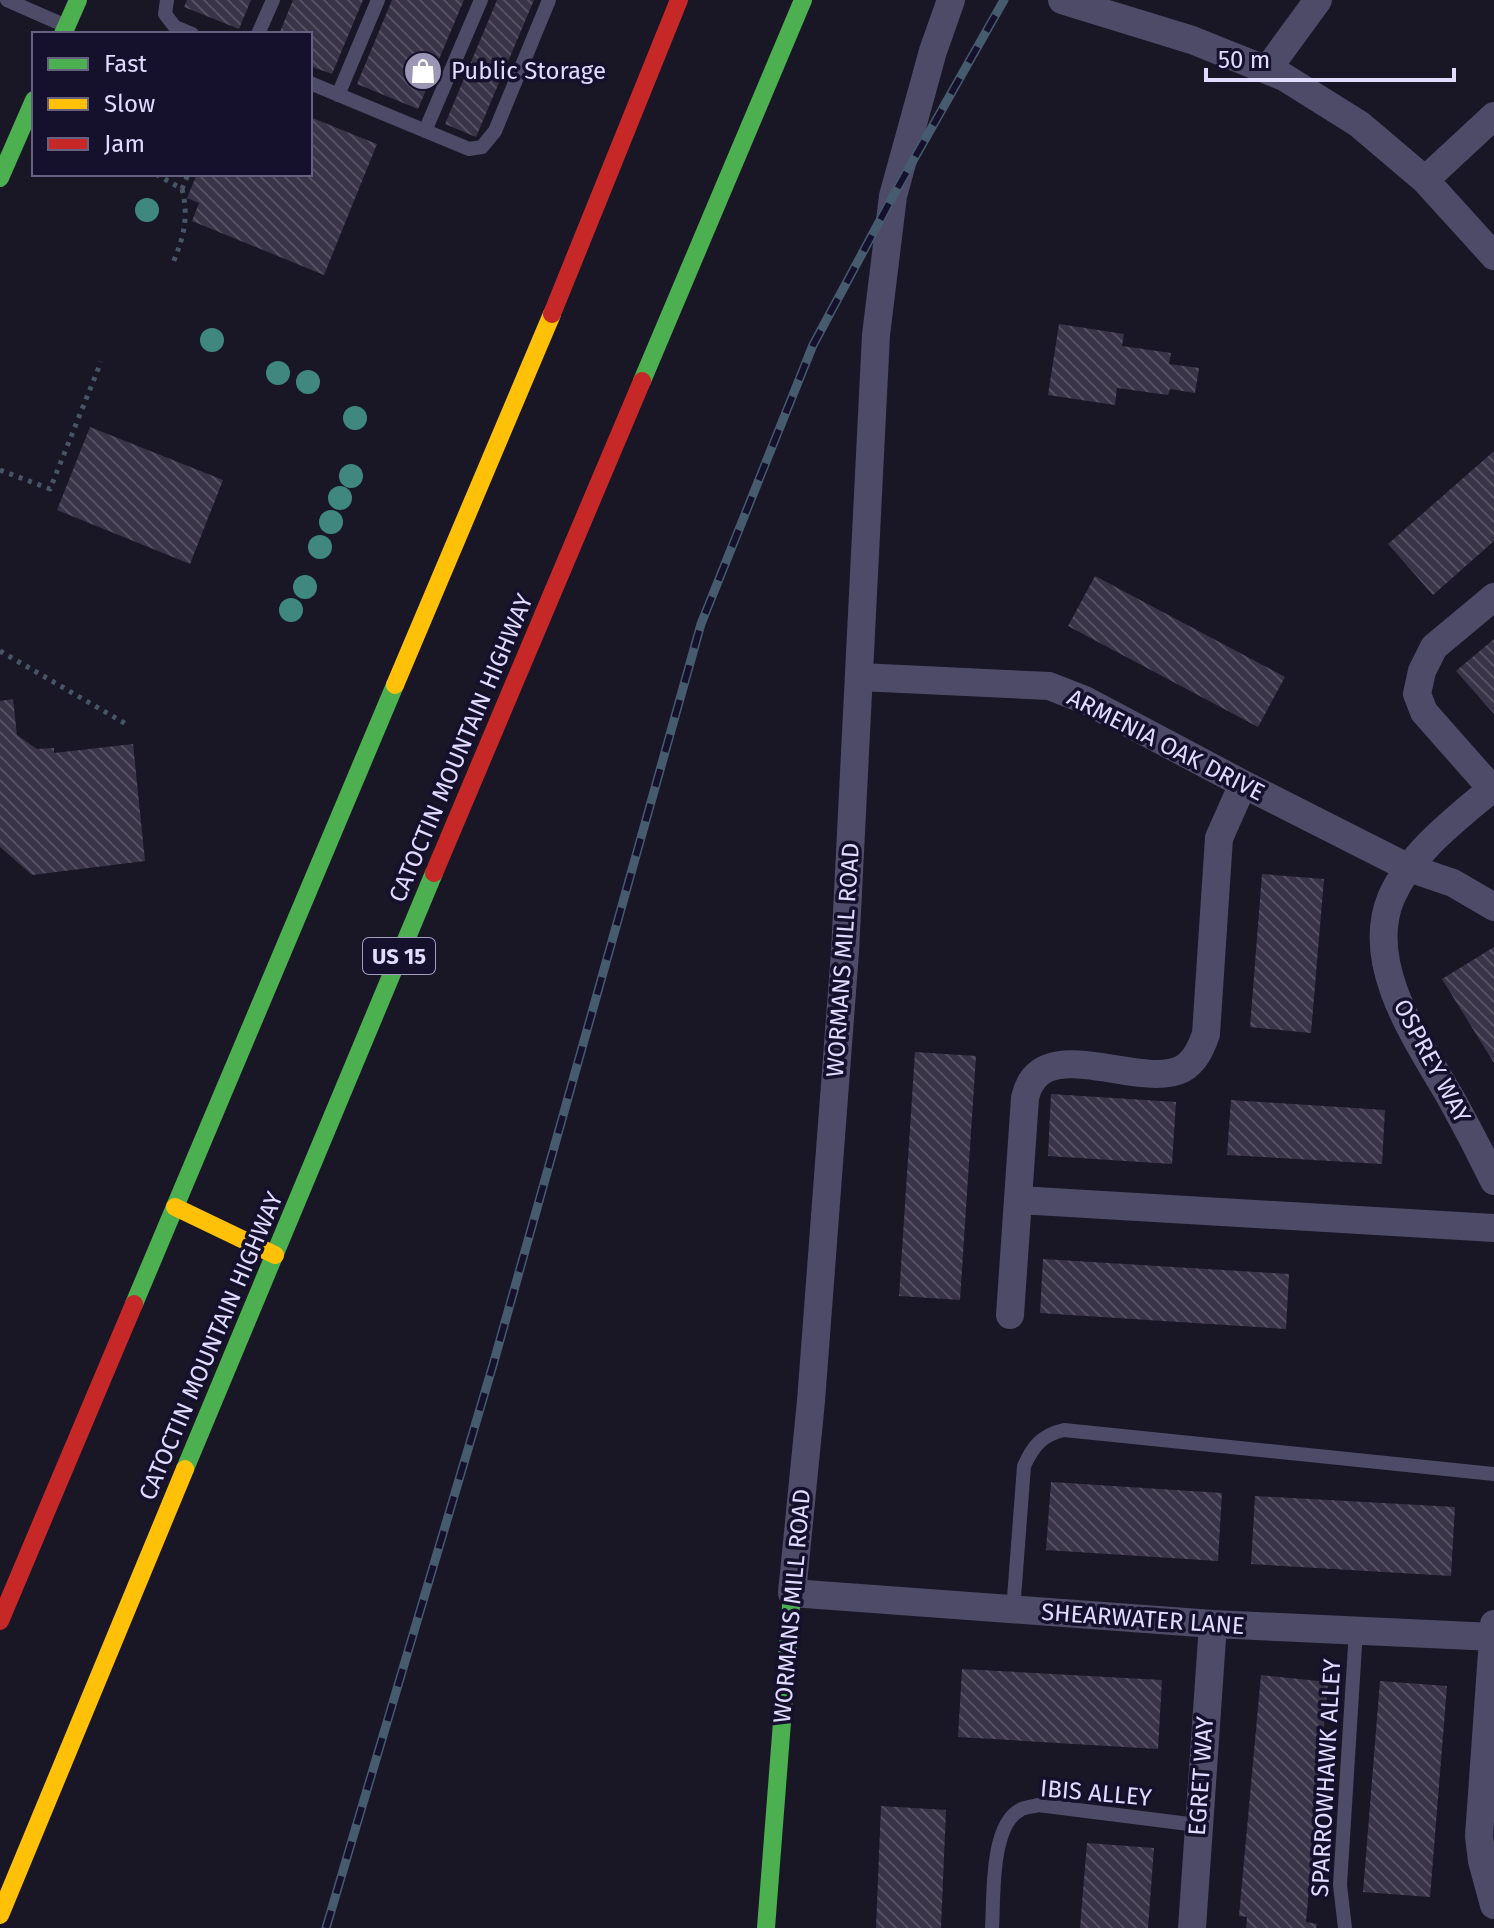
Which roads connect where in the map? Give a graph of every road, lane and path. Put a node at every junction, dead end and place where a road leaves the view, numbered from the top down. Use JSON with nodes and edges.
{"nodes":[{"id":1,"x":7,"y":0,"type":"edge"},
{"id":2,"x":78,"y":0,"type":"edge"},
{"id":3,"x":167,"y":0,"type":"edge"},
{"id":4,"x":273,"y":0,"type":"edge"},
{"id":5,"x":378,"y":0,"type":"edge"},
{"id":6,"x":481,"y":0,"type":"edge"},
{"id":7,"x":549,"y":0,"type":"edge"},
{"id":8,"x":679,"y":0,"type":"edge"},
{"id":9,"x":803,"y":0,"type":"edge"},
{"id":10,"x":951,"y":0,"type":"edge"},
{"id":11,"x":1062,"y":0,"type":"edge"},
{"id":12,"x":1318,"y":0,"type":"edge"},
{"id":13,"x":64,"y":30,"type":"edge"},
{"id":14,"x":187,"y":32,"type":"edge"},
{"id":15,"x":259,"y":32,"type":"edge"},
{"id":16,"x":1267,"y":70,"type":"junction"},
{"id":17,"x":312,"y":84,"type":"edge"},
{"id":18,"x":338,"y":95,"type":"junction"},
{"id":19,"x":32,"y":105,"type":"edge"},
{"id":20,"x":1494,"y":116,"type":"edge"},
{"id":21,"x":425,"y":131,"type":"junction"},
{"id":22,"x":159,"y":176,"type":"edge"},
{"id":23,"x":187,"y":176,"type":"edge"},
{"id":24,"x":0,"y":178,"type":"edge"},
{"id":25,"x":1425,"y":180,"type":"junction"},
{"id":26,"x":182,"y":189,"type":"junction"},
{"id":27,"x":1494,"y":256,"type":"edge"},
{"id":28,"x":173,"y":263,"type":"dead end"},
{"id":29,"x":101,"y":362,"type":"dead end"},
{"id":30,"x":0,"y":470,"type":"edge"},
{"id":31,"x":1494,"y":597,"type":"edge"},
{"id":32,"x":0,"y":651,"type":"edge"},
{"id":33,"x":860,"y":677,"type":"junction"},
{"id":34,"x":128,"y":725,"type":"dead end"},
{"id":35,"x":1243,"y":784,"type":"junction"},
{"id":36,"x":1493,"y":788,"type":"edge"},
{"id":37,"x":1409,"y":868,"type":"junction"},
{"id":38,"x":1494,"y":907,"type":"edge"},
{"id":39,"x":1494,"y":1181,"type":"edge"},
{"id":40,"x":1019,"y":1200,"type":"junction"},
{"id":41,"x":175,"y":1207,"type":"junction"},
{"id":42,"x":1494,"y":1228,"type":"edge"},
{"id":43,"x":275,"y":1255,"type":"junction"},
{"id":44,"x":1010,"y":1315,"type":"dead end"},
{"id":45,"x":1494,"y":1474,"type":"edge"},
{"id":46,"x":792,"y":1593,"type":"junction"},
{"id":47,"x":1013,"y":1611,"type":"junction"},
{"id":48,"x":0,"y":1621,"type":"edge"},
{"id":49,"x":1213,"y":1624,"type":"junction"},
{"id":50,"x":1356,"y":1630,"type":"junction"},
{"id":51,"x":1493,"y":1633,"type":"edge"},
{"id":52,"x":1197,"y":1825,"type":"junction"},
{"id":53,"x":1494,"y":1905,"type":"edge"},
{"id":54,"x":0,"y":1915,"type":"edge"},
{"id":55,"x":766,"y":1928,"type":"edge"},
{"id":56,"x":992,"y":1928,"type":"edge"},
{"id":57,"x":1192,"y":1928,"type":"edge"},
{"id":58,"x":1345,"y":1928,"type":"edge"}],
"edges":[{"from":1,"to":13,"type":"lane"},
{"from":2,"to":13,"type":"main road"},
{"from":3,"to":14,"type":"lane"},
{"from":4,"to":15,"type":"lane"},
{"from":5,"to":18,"type":"lane"},
{"from":6,"to":21,"type":"lane"},
{"from":7,"to":21,"type":"lane"},
{"from":8,"to":41,"type":"main road"},
{"from":9,"to":43,"type":"main road","name":"CATOCTIN MOUNTAIN HIGHWAY","number":"US 15"},
{"from":10,"to":33,"type":"street","name":"WORMANS MILL ROAD"},
{"from":11,"to":16,"type":"street"},
{"from":12,"to":16,"type":"street"},
{"from":16,"to":25,"type":"street"},
{"from":17,"to":18,"type":"lane"},
{"from":18,"to":21,"type":"lane"},
{"from":19,"to":24,"type":"main road"},
{"from":20,"to":25,"type":"street"},
{"from":22,"to":26,"type":"path"},
{"from":23,"to":26,"type":"path"},
{"from":25,"to":27,"type":"street"},
{"from":26,"to":28,"type":"path"},
{"from":29,"to":30,"type":"path"},
{"from":31,"to":36,"type":"street"},
{"from":32,"to":34,"type":"path"},
{"from":33,"to":35,"type":"street","name":"ARMENIA OAK DRIVE"},
{"from":33,"to":46,"type":"street","name":"WORMANS MILL ROAD"},
{"from":35,"to":37,"type":"street","name":"ARMENIA OAK DRIVE"},
{"from":35,"to":40,"type":"street"},
{"from":36,"to":37,"type":"street","name":"OSPREY WAY"},
{"from":37,"to":38,"type":"street","name":"ARMENIA OAK DRIVE"},
{"from":37,"to":39,"type":"street","name":"OSPREY WAY"},
{"from":40,"to":42,"type":"street"},
{"from":40,"to":44,"type":"street"},
{"from":41,"to":43,"type":"main road"},
{"from":41,"to":48,"type":"main road"},
{"from":43,"to":54,"type":"main road","name":"CATOCTIN MOUNTAIN HIGHWAY","number":"US 15"},
{"from":45,"to":47,"type":"lane"},
{"from":46,"to":47,"type":"street","name":"SHEARWATER LANE"},
{"from":46,"to":55,"type":"main road","name":"WORMANS MILL ROAD"},
{"from":47,"to":49,"type":"street","name":"SHEARWATER LANE"},
{"from":49,"to":50,"type":"street","name":"SHEARWATER LANE"},
{"from":49,"to":52,"type":"street","name":"EGRET WAY"},
{"from":50,"to":51,"type":"street","name":"SHEARWATER LANE"},
{"from":50,"to":58,"type":"lane","name":"SPARROWHAWK ALLEY"},
{"from":51,"to":53,"type":"street"},
{"from":52,"to":56,"type":"lane","name":"IBIS ALLEY"},
{"from":52,"to":57,"type":"street","name":"EGRET WAY"}]}
